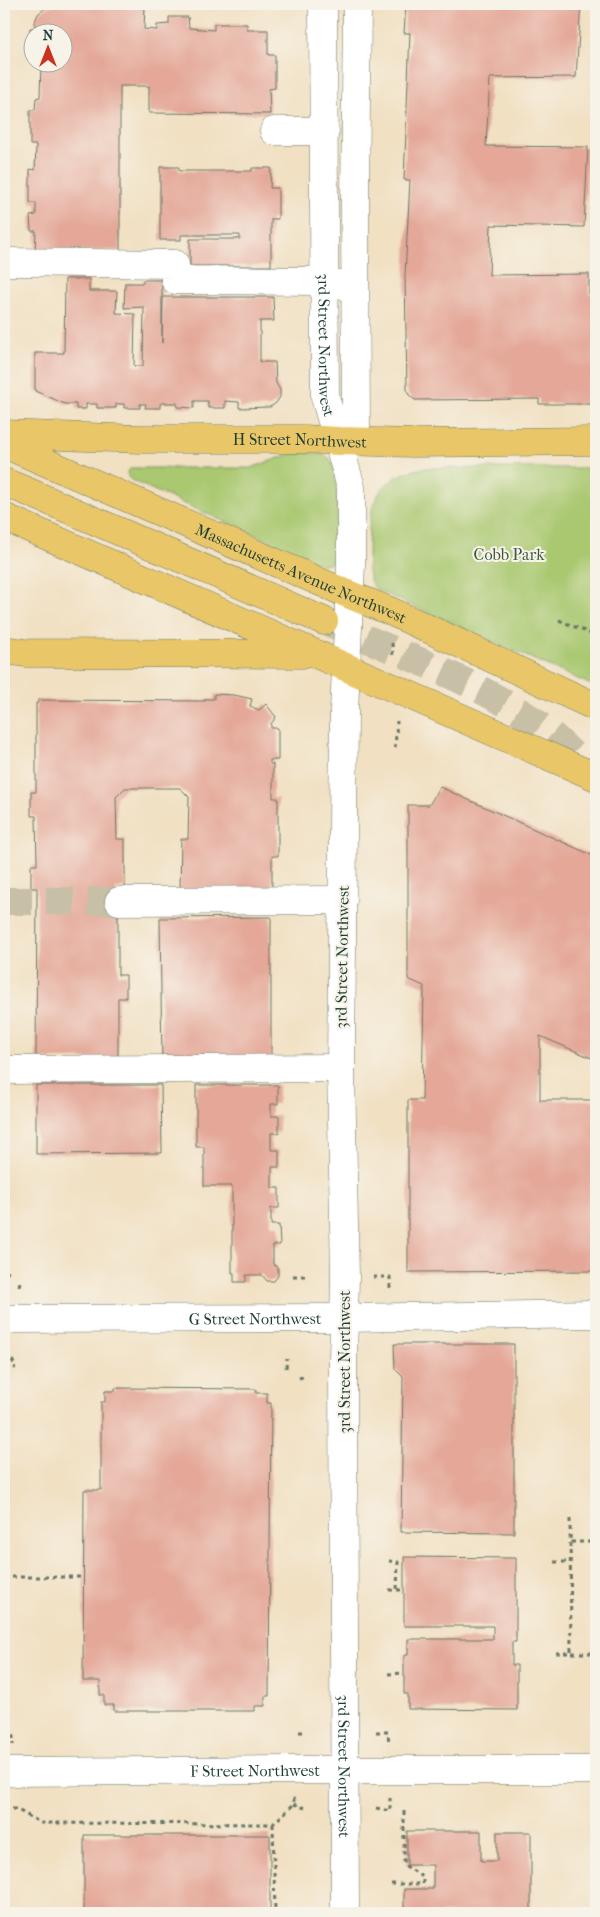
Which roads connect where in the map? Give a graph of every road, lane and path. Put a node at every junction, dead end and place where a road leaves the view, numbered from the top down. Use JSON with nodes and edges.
{"nodes":[{"id":1,"x":323,"y":4,"type":"edge"},
{"id":2,"x":357,"y":4,"type":"edge"},
{"id":3,"x":274,"y":131,"type":"dead end"},
{"id":4,"x":325,"y":131,"type":"junction"},
{"id":5,"x":4,"y":262,"type":"edge"},
{"id":6,"x":325,"y":281,"type":"junction"},
{"id":7,"x":356,"y":287,"type":"junction"},
{"id":8,"x":4,"y":434,"type":"edge"},
{"id":9,"x":348,"y":441,"type":"junction"},
{"id":10,"x":596,"y":441,"type":"edge"},
{"id":11,"x":4,"y":444,"type":"edge"},
{"id":12,"x":4,"y":482,"type":"edge"},
{"id":13,"x":4,"y":517,"type":"edge"},
{"id":14,"x":350,"y":595,"type":"junction"},
{"id":15,"x":558,"y":620,"type":"dead end"},
{"id":16,"x":324,"y":621,"type":"tunnel mouth"},
{"id":17,"x":596,"y":636,"type":"edge"},
{"id":18,"x":392,"y":641,"type":"dead end"},
{"id":19,"x":4,"y":650,"type":"edge"},
{"id":20,"x":314,"y":654,"type":"junction"},
{"id":21,"x":393,"y":665,"type":"dead end"},
{"id":22,"x":346,"y":668,"type":"junction"},
{"id":23,"x":596,"y":707,"type":"edge"},
{"id":24,"x":397,"y":715,"type":"dead end"},
{"id":25,"x":396,"y":748,"type":"dead end"},
{"id":26,"x":596,"y":777,"type":"edge"},
{"id":27,"x":343,"y":900,"type":"junction"},
{"id":28,"x":119,"y":901,"type":"tunnel mouth"},
{"id":29,"x":341,"y":1068,"type":"junction"},
{"id":30,"x":4,"y":1070,"type":"edge"},
{"id":31,"x":4,"y":1272,"type":"edge"},
{"id":32,"x":11,"y":1273,"type":"dead end"},
{"id":33,"x":293,"y":1276,"type":"dead end"},
{"id":34,"x":305,"y":1276,"type":"dead end"},
{"id":35,"x":372,"y":1277,"type":"dead end"},
{"id":36,"x":390,"y":1291,"type":"dead end"},
{"id":37,"x":596,"y":1314,"type":"edge"},
{"id":38,"x":344,"y":1318,"type":"junction"},
{"id":39,"x":4,"y":1319,"type":"edge"},
{"id":40,"x":287,"y":1358,"type":"dead end"},
{"id":41,"x":12,"y":1360,"type":"dead end"},
{"id":42,"x":6,"y":1366,"type":"dead end"},
{"id":43,"x":286,"y":1368,"type":"dead end"},
{"id":44,"x":305,"y":1376,"type":"dead end"},
{"id":45,"x":298,"y":1378,"type":"dead end"},
{"id":46,"x":570,"y":1519,"type":"dead end"},
{"id":47,"x":571,"y":1542,"type":"junction"},
{"id":48,"x":596,"y":1542,"type":"edge"},
{"id":49,"x":389,"y":1561,"type":"dead end"},
{"id":50,"x":554,"y":1562,"type":"dead end"},
{"id":51,"x":571,"y":1562,"type":"junction"},
{"id":52,"x":12,"y":1577,"type":"dead end"},
{"id":53,"x":84,"y":1577,"type":"dead end"},
{"id":54,"x":389,"y":1590,"type":"dead end"},
{"id":55,"x":397,"y":1590,"type":"junction"},
{"id":56,"x":404,"y":1590,"type":"dead end"},
{"id":57,"x":556,"y":1653,"type":"dead end"},
{"id":58,"x":571,"y":1653,"type":"junction"},
{"id":59,"x":596,"y":1653,"type":"edge"},
{"id":60,"x":404,"y":1673,"type":"dead end"},
{"id":61,"x":388,"y":1674,"type":"dead end"},
{"id":62,"x":298,"y":1732,"type":"dead end"},
{"id":63,"x":305,"y":1732,"type":"dead end"},
{"id":64,"x":376,"y":1732,"type":"dead end"},
{"id":65,"x":388,"y":1732,"type":"dead end"},
{"id":66,"x":4,"y":1736,"type":"edge"},
{"id":67,"x":13,"y":1746,"type":"dead end"},
{"id":68,"x":345,"y":1770,"type":"junction"},
{"id":69,"x":596,"y":1770,"type":"edge"},
{"id":70,"x":4,"y":1772,"type":"edge"},
{"id":71,"x":16,"y":1800,"type":"dead end"},
{"id":72,"x":305,"y":1808,"type":"dead end"},
{"id":73,"x":376,"y":1808,"type":"dead end"},
{"id":74,"x":4,"y":1809,"type":"edge"},
{"id":75,"x":16,"y":1809,"type":"junction"},
{"id":76,"x":390,"y":1811,"type":"dead end"},
{"id":77,"x":404,"y":1811,"type":"dead end"},
{"id":78,"x":273,"y":1824,"type":"junction"},
{"id":79,"x":391,"y":1884,"type":"dead end"},
{"id":80,"x":275,"y":1913,"type":"edge"},
{"id":81,"x":345,"y":1913,"type":"edge"}],
"edges":[{"from":1,"to":4,"type":"street","name":"3rd Street Northwest"},
{"from":2,"to":7,"type":"street","name":"3rd Street Northwest"},
{"from":3,"to":4,"type":"street"},
{"from":4,"to":6,"type":"street","name":"3rd Street Northwest"},
{"from":5,"to":6,"type":"street"},
{"from":6,"to":7,"type":"street"},
{"from":6,"to":9,"type":"street","name":"3rd Street Northwest"},
{"from":7,"to":9,"type":"street","name":"3rd Street Northwest"},
{"from":8,"to":9,"type":"main road","name":"H Street Northwest"},
{"from":9,"to":10,"type":"main road","name":"H Street Northwest"},
{"from":9,"to":14,"type":"street","name":"3rd Street Northwest"},
{"from":11,"to":14,"type":"main road","name":"Massachusetts Avenue Northwest"},
{"from":12,"to":16,"type":"main road"},
{"from":13,"to":20,"type":"main road"},
{"from":14,"to":22,"type":"street","name":"3rd Street Northwest"},
{"from":14,"to":23,"type":"main road","name":"Massachusetts Avenue Northwest"},
{"from":15,"to":17,"type":"path"},
{"from":18,"to":21,"type":"path"},
{"from":19,"to":20,"type":"main road"},
{"from":20,"to":22,"type":"main road"},
{"from":22,"to":26,"type":"main road"},
{"from":22,"to":27,"type":"street","name":"3rd Street Northwest"},
{"from":24,"to":25,"type":"path"},
{"from":27,"to":28,"type":"street"},
{"from":27,"to":29,"type":"street","name":"3rd Street Northwest"},
{"from":29,"to":30,"type":"street"},
{"from":29,"to":38,"type":"street","name":"3rd Street Northwest"},
{"from":31,"to":32,"type":"path"},
{"from":33,"to":34,"type":"path"},
{"from":35,"to":36,"type":"path"},
{"from":37,"to":38,"type":"street","name":"G Street Northwest"},
{"from":38,"to":39,"type":"street","name":"G Street Northwest"},
{"from":38,"to":68,"type":"street","name":"3rd Street Northwest"},
{"from":40,"to":43,"type":"path"},
{"from":41,"to":42,"type":"path"},
{"from":44,"to":45,"type":"path"},
{"from":46,"to":47,"type":"path"},
{"from":47,"to":48,"type":"path"},
{"from":47,"to":51,"type":"path"},
{"from":49,"to":55,"type":"path"},
{"from":50,"to":51,"type":"path"},
{"from":51,"to":58,"type":"path"},
{"from":52,"to":53,"type":"path"},
{"from":54,"to":55,"type":"path"},
{"from":55,"to":56,"type":"path"},
{"from":57,"to":58,"type":"path"},
{"from":58,"to":59,"type":"path"},
{"from":60,"to":61,"type":"path"},
{"from":62,"to":63,"type":"path"},
{"from":64,"to":65,"type":"path"},
{"from":66,"to":67,"type":"path"},
{"from":68,"to":69,"type":"street","name":"F Street Northwest"},
{"from":68,"to":70,"type":"street","name":"F Street Northwest"},
{"from":68,"to":81,"type":"street","name":"3rd Street Northwest"},
{"from":71,"to":75,"type":"path"},
{"from":72,"to":78,"type":"path"},
{"from":73,"to":76,"type":"path"},
{"from":74,"to":75,"type":"path"},
{"from":75,"to":78,"type":"path"},
{"from":77,"to":79,"type":"path"},
{"from":78,"to":80,"type":"path"}]}
